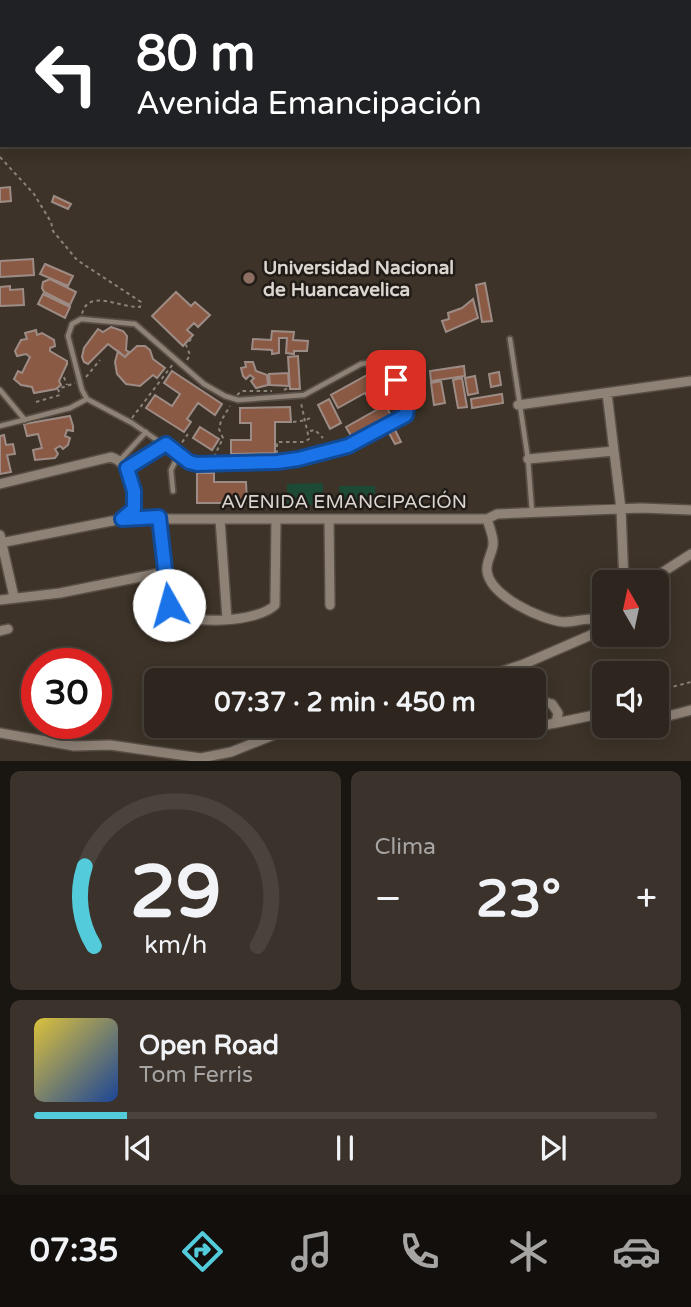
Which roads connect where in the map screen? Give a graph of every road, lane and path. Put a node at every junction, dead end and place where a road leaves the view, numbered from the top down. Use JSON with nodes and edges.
{"nodes":[{"id":1,"x":0,"y":157,"type":"edge"},
{"id":2,"x":81,"y":319,"type":"junction"},
{"id":3,"x":192,"y":338,"type":"dead end"},
{"id":4,"x":510,"y":339,"type":"dead end"},
{"id":5,"x":100,"y":360,"type":"dead end"},
{"id":6,"x":176,"y":361,"type":"junction"},
{"id":7,"x":182,"y":366,"type":"junction"},
{"id":8,"x":64,"y":377,"type":"dead end"},
{"id":9,"x":80,"y":381,"type":"junction"},
{"id":10,"x":691,"y":381,"type":"edge"},
{"id":11,"x":68,"y":386,"type":"junction"},
{"id":12,"x":290,"y":387,"type":"dead end"},
{"id":13,"x":0,"y":390,"type":"edge"},
{"id":14,"x":607,"y":393,"type":"junction"},
{"id":15,"x":299,"y":396,"type":"junction"},
{"id":16,"x":48,"y":398,"type":"junction"},
{"id":17,"x":87,"y":399,"type":"junction"},
{"id":18,"x":234,"y":399,"type":"junction"},
{"id":19,"x":36,"y":402,"type":"dead end"},
{"id":20,"x":518,"y":405,"type":"junction"},
{"id":21,"x":51,"y":413,"type":"junction"},
{"id":22,"x":312,"y":416,"type":"dead end"},
{"id":23,"x":24,"y":420,"type":"junction"},
{"id":24,"x":306,"y":420,"type":"junction"},
{"id":25,"x":129,"y":421,"type":"junction"},
{"id":26,"x":293,"y":422,"type":"dead end"},
{"id":27,"x":0,"y":426,"type":"edge"},
{"id":28,"x":309,"y":431,"type":"junction"},
{"id":29,"x":146,"y":432,"type":"junction"},
{"id":30,"x":188,"y":434,"type":"dead end"},
{"id":31,"x":323,"y":438,"type":"dead end"},
{"id":32,"x":297,"y":442,"type":"junction"},
{"id":33,"x":166,"y":444,"type":"junction"},
{"id":34,"x":614,"y":451,"type":"junction"},
{"id":35,"x":177,"y":453,"type":"junction"},
{"id":36,"x":298,"y":459,"type":"junction"},
{"id":37,"x":528,"y":459,"type":"junction"},
{"id":38,"x":277,"y":462,"type":"junction"},
{"id":39,"x":124,"y":464,"type":"junction"},
{"id":40,"x":211,"y":464,"type":"junction"},
{"id":41,"x":0,"y":484,"type":"edge"},
{"id":42,"x":173,"y":491,"type":"dead end"},
{"id":43,"x":621,"y":509,"type":"junction"},
{"id":44,"x":691,"y":510,"type":"edge"},
{"id":45,"x":532,"y":513,"type":"junction"},
{"id":46,"x":159,"y":517,"type":"junction"},
{"id":47,"x":122,"y":519,"type":"junction"},
{"id":48,"x":220,"y":519,"type":"junction"},
{"id":49,"x":276,"y":519,"type":"junction"},
{"id":50,"x":329,"y":519,"type":"junction"},
{"id":51,"x":487,"y":519,"type":"junction"},
{"id":52,"x":1,"y":540,"type":"edge"},
{"id":53,"x":691,"y":554,"type":"edge"},
{"id":54,"x":623,"y":570,"type":"edge"},
{"id":55,"x":666,"y":570,"type":"edge"},
{"id":56,"x":165,"y":572,"type":"junction"},
{"id":57,"x":15,"y":597,"type":"junction"},
{"id":58,"x":0,"y":600,"type":"edge"},
{"id":59,"x":330,"y":605,"type":"dead end"},
{"id":60,"x":592,"y":619,"type":"edge"},
{"id":61,"x":227,"y":620,"type":"junction"},
{"id":62,"x":592,"y":634,"type":"edge"},
{"id":63,"x":509,"y":668,"type":"edge"},
{"id":64,"x":691,"y":682,"type":"edge"},
{"id":65,"x":669,"y":688,"type":"edge"},
{"id":66,"x":546,"y":702,"type":"edge"},
{"id":67,"x":691,"y":710,"type":"edge"},
{"id":68,"x":592,"y":716,"type":"edge"},
{"id":69,"x":669,"y":716,"type":"edge"},
{"id":70,"x":556,"y":723,"type":"junction"},
{"id":71,"x":546,"y":725,"type":"edge"},
{"id":72,"x":0,"y":733,"type":"edge"},
{"id":73,"x":266,"y":738,"type":"edge"}],
"edges":[{"from":1,"to":2,"type":"path"},
{"from":2,"to":6,"type":"lane"},
{"from":2,"to":9,"type":"lane"},
{"from":3,"to":7,"type":"path"},
{"from":4,"to":20,"type":"lane"},
{"from":5,"to":9,"type":"path"},
{"from":6,"to":7,"type":"lane"},
{"from":6,"to":25,"type":"path"},
{"from":7,"to":18,"type":"lane"},
{"from":8,"to":11,"type":"path"},
{"from":9,"to":11,"type":"path"},
{"from":9,"to":17,"type":"lane"},
{"from":10,"to":14,"type":"street"},
{"from":11,"to":16,"type":"path"},
{"from":12,"to":18,"type":"path"},
{"from":13,"to":23,"type":"lane"},
{"from":14,"to":20,"type":"street"},
{"from":14,"to":34,"type":"street"},
{"from":15,"to":18,"type":"lane"},
{"from":15,"to":24,"type":"path"},
{"from":15,"to":36,"type":"lane"},
{"from":16,"to":19,"type":"path"},
{"from":16,"to":21,"type":"path"},
{"from":17,"to":21,"type":"lane"},
{"from":17,"to":25,"type":"lane"},
{"from":18,"to":40,"type":"path"},
{"from":20,"to":37,"type":"lane"},
{"from":21,"to":23,"type":"lane"},
{"from":22,"to":24,"type":"path"},
{"from":23,"to":27,"type":"lane"},
{"from":24,"to":26,"type":"path"},
{"from":24,"to":28,"type":"path"},
{"from":25,"to":29,"type":"lane"},
{"from":28,"to":31,"type":"path"},
{"from":28,"to":32,"type":"path"},
{"from":29,"to":33,"type":"lane"},
{"from":29,"to":39,"type":"lane"},
{"from":30,"to":35,"type":"path"},
{"from":32,"to":36,"type":"path"},
{"from":32,"to":38,"type":"path"},
{"from":33,"to":35,"type":"lane"},
{"from":33,"to":39,"type":"lane"},
{"from":34,"to":37,"type":"street"},
{"from":34,"to":43,"type":"street"},
{"from":35,"to":40,"type":"lane"},
{"from":35,"to":42,"type":"lane"},
{"from":36,"to":38,"type":"lane"},
{"from":37,"to":45,"type":"lane"},
{"from":38,"to":40,"type":"lane"},
{"from":39,"to":41,"type":"street"},
{"from":39,"to":47,"type":"street"},
{"from":43,"to":44,"type":"street","name":"AVENIDA EMANCIPACIÓN"},
{"from":43,"to":45,"type":"street","name":"AVENIDA EMANCIPACIÓN"},
{"from":43,"to":54,"type":"street"},
{"from":45,"to":51,"type":"street","name":"AVENIDA EMANCIPACIÓN"},
{"from":46,"to":47,"type":"street","name":"AVENIDA EMANCIPACIÓN"},
{"from":46,"to":48,"type":"street","name":"AVENIDA EMANCIPACIÓN"},
{"from":46,"to":56,"type":"street"},
{"from":47,"to":52,"type":"street","name":"AVENIDA EMANCIPACIÓN"},
{"from":48,"to":49,"type":"street","name":"AVENIDA EMANCIPACIÓN"},
{"from":48,"to":61,"type":"street"},
{"from":49,"to":50,"type":"street","name":"AVENIDA EMANCIPACIÓN"},
{"from":49,"to":61,"type":"street"},
{"from":50,"to":51,"type":"street","name":"AVENIDA EMANCIPACIÓN"},
{"from":50,"to":59,"type":"street"},
{"from":51,"to":60,"type":"street"},
{"from":52,"to":57,"type":"street"},
{"from":53,"to":55,"type":"street"},
{"from":56,"to":57,"type":"street"},
{"from":56,"to":61,"type":"street"},
{"from":57,"to":58,"type":"street"},
{"from":62,"to":63,"type":"street"},
{"from":64,"to":65,"type":"path"},
{"from":66,"to":70,"type":"street"},
{"from":67,"to":69,"type":"street"},
{"from":68,"to":70,"type":"street"},
{"from":70,"to":71,"type":"street"},
{"from":72,"to":73,"type":"street"}]}
